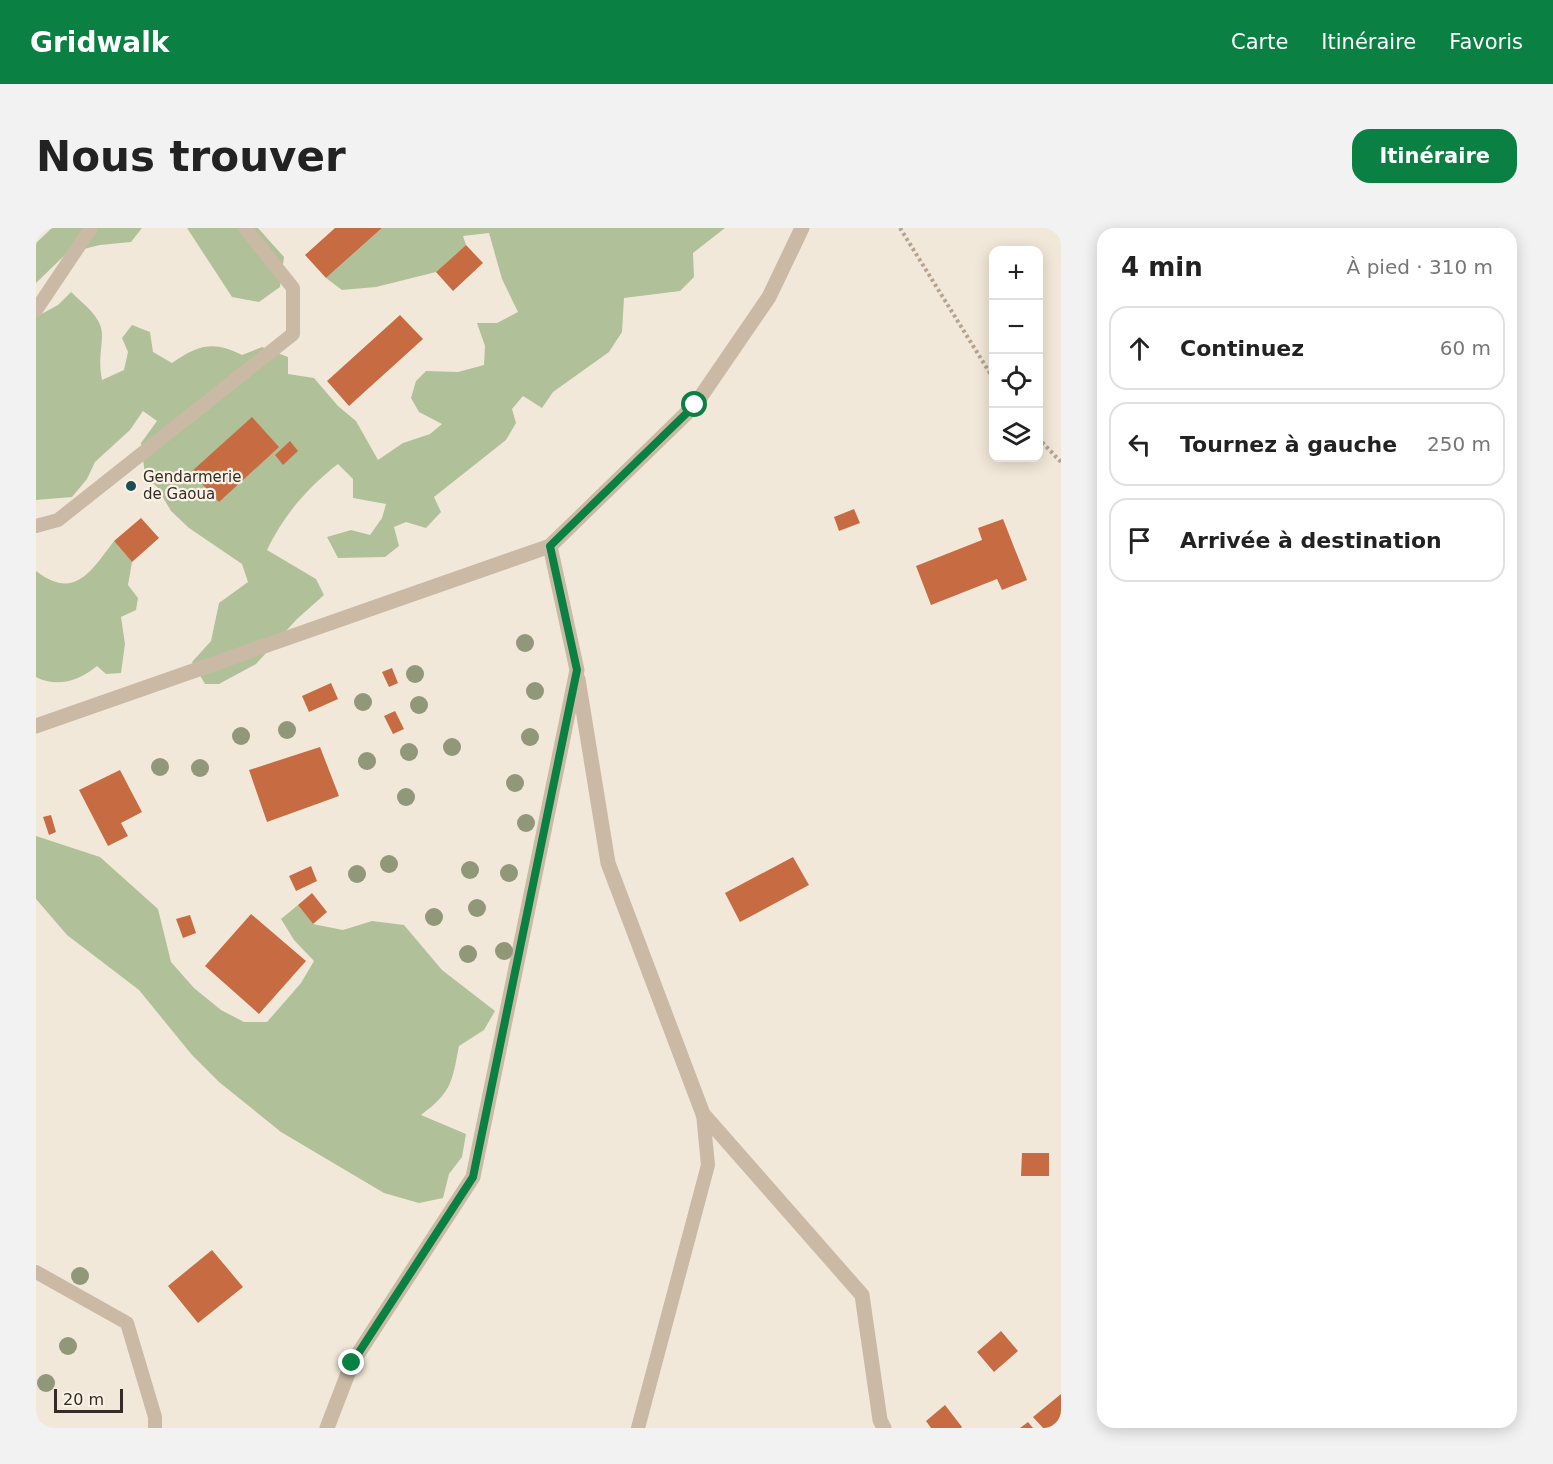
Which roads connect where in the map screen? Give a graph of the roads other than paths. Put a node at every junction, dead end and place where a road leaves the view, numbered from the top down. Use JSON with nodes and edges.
{"nodes":[{"id":1,"x":91,"y":228,"type":"edge"},
{"id":2,"x":245,"y":228,"type":"edge"},
{"id":3,"x":802,"y":228,"type":"edge"},
{"id":4,"x":36,"y":310,"type":"edge"},
{"id":5,"x":36,"y":526,"type":"edge"},
{"id":6,"x":550,"y":546,"type":"junction"},
{"id":7,"x":577,"y":670,"type":"junction"},
{"id":8,"x":36,"y":726,"type":"edge"},
{"id":9,"x":703,"y":1114,"type":"junction"},
{"id":10,"x":36,"y":1272,"type":"edge"},
{"id":11,"x":155,"y":1428,"type":"edge"},
{"id":12,"x":327,"y":1428,"type":"edge"},
{"id":13,"x":638,"y":1428,"type":"edge"},
{"id":14,"x":884,"y":1428,"type":"edge"}],
"edges":[{"from":1,"to":4,"type":"lane"},
{"from":2,"to":5,"type":"lane"},
{"from":3,"to":6,"type":"street"},
{"from":6,"to":7,"type":"street"},
{"from":6,"to":8,"type":"street"},
{"from":7,"to":9,"type":"street"},
{"from":7,"to":12,"type":"street"},
{"from":9,"to":13,"type":"lane"},
{"from":9,"to":14,"type":"street"},
{"from":10,"to":11,"type":"lane"}]}
